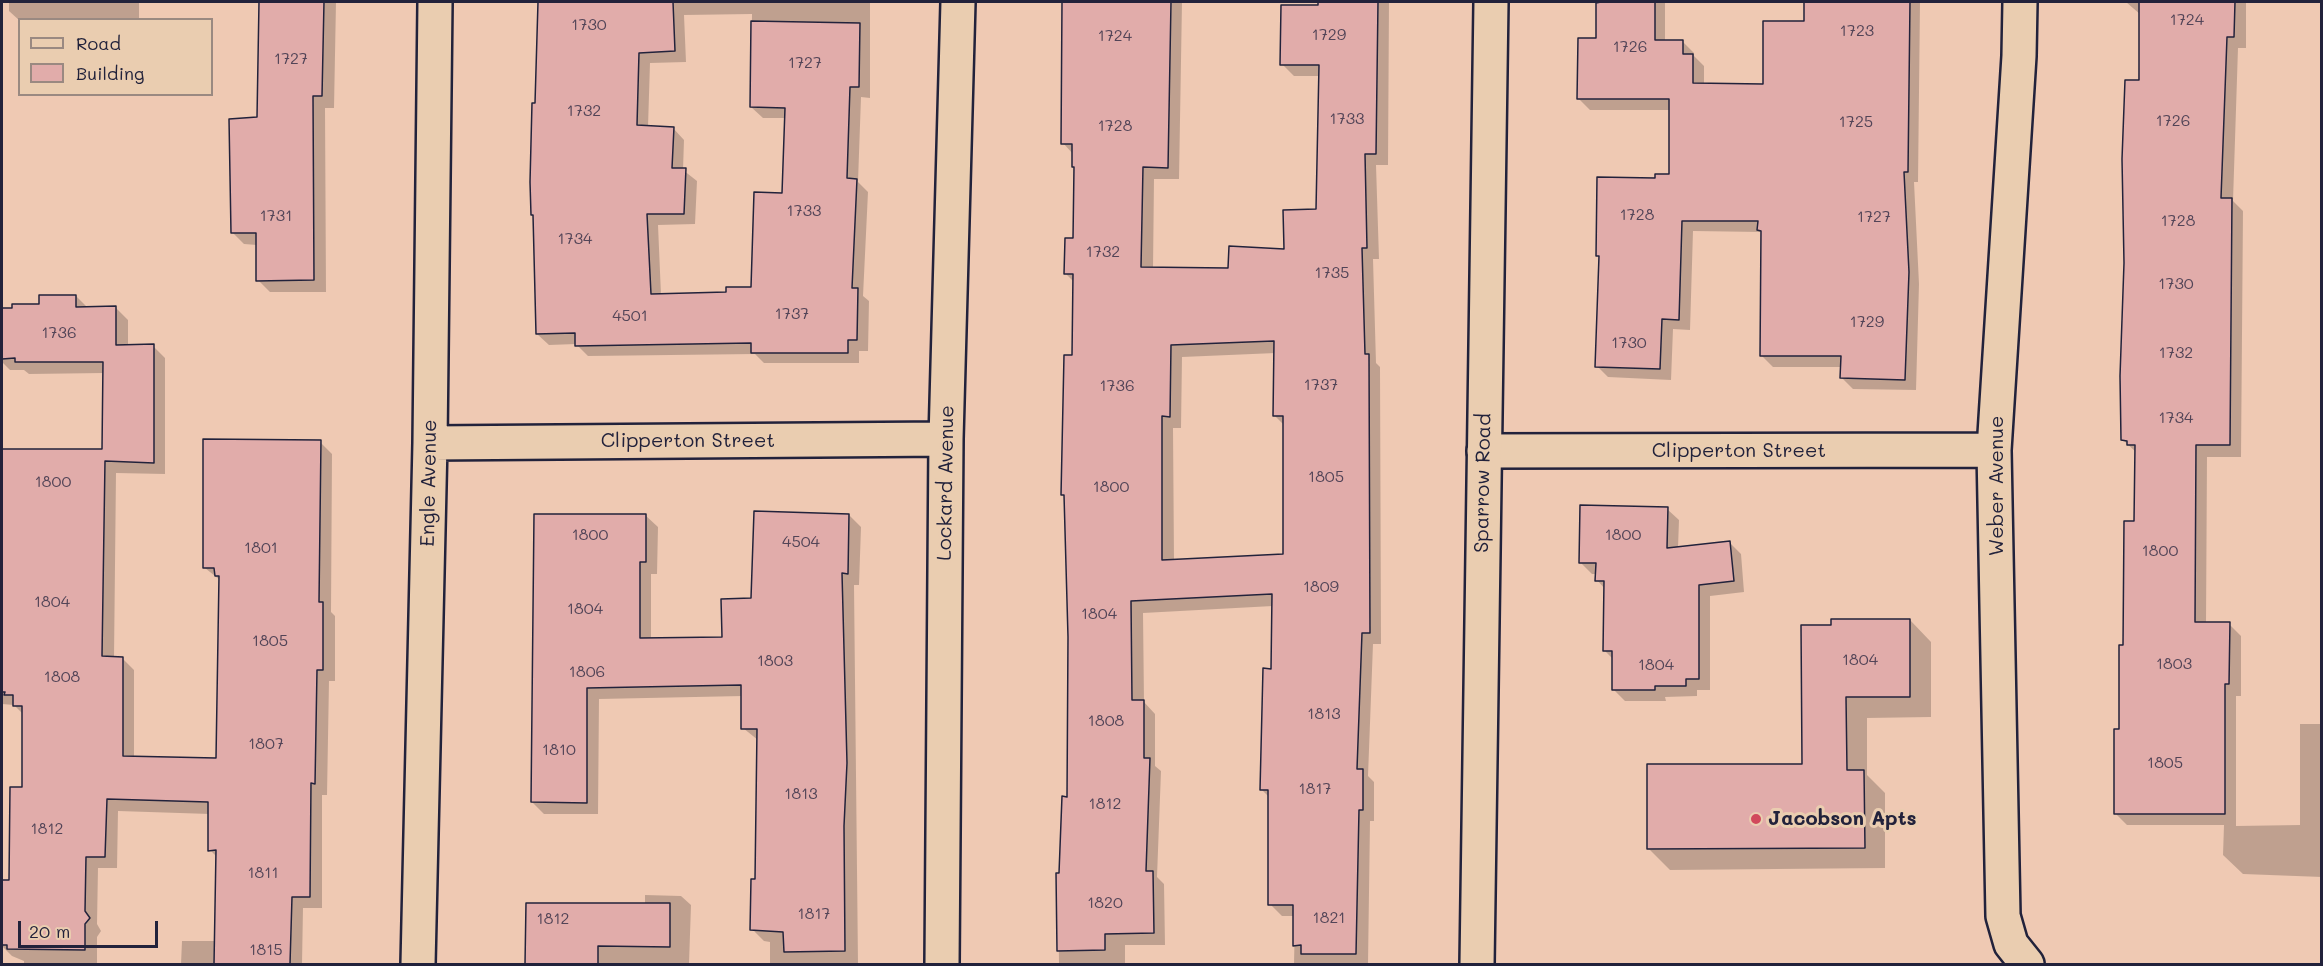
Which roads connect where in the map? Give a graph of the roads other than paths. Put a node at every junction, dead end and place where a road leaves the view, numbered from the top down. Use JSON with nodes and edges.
{"nodes":[{"id":1,"x":435,"y":2,"type":"edge"},
{"id":2,"x":958,"y":2,"type":"edge"},
{"id":3,"x":1491,"y":2,"type":"edge"},
{"id":4,"x":2020,"y":2,"type":"edge"},
{"id":5,"x":946,"y":439,"type":"junction"},
{"id":6,"x":430,"y":443,"type":"junction"},
{"id":7,"x":1994,"y":450,"type":"junction"},
{"id":8,"x":1484,"y":451,"type":"junction"},
{"id":9,"x":418,"y":964,"type":"edge"},
{"id":10,"x":942,"y":964,"type":"edge"},
{"id":11,"x":1477,"y":964,"type":"edge"},
{"id":12,"x":2026,"y":964,"type":"edge"}],
"edges":[{"from":1,"to":6,"type":"street","name":"Engle Avenue"},
{"from":2,"to":5,"type":"street","name":"Lockard Avenue"},
{"from":3,"to":8,"type":"street","name":"Sparrow Road"},
{"from":4,"to":7,"type":"street","name":"Weber Avenue"},
{"from":5,"to":6,"type":"street","name":"Clipperton Street"},
{"from":5,"to":10,"type":"street","name":"Lockard Avenue"},
{"from":6,"to":9,"type":"street","name":"Engle Avenue"},
{"from":7,"to":8,"type":"street","name":"Clipperton Street"},
{"from":7,"to":12,"type":"street","name":"Weber Avenue"},
{"from":8,"to":11,"type":"street","name":"Sparrow Road"}]}
